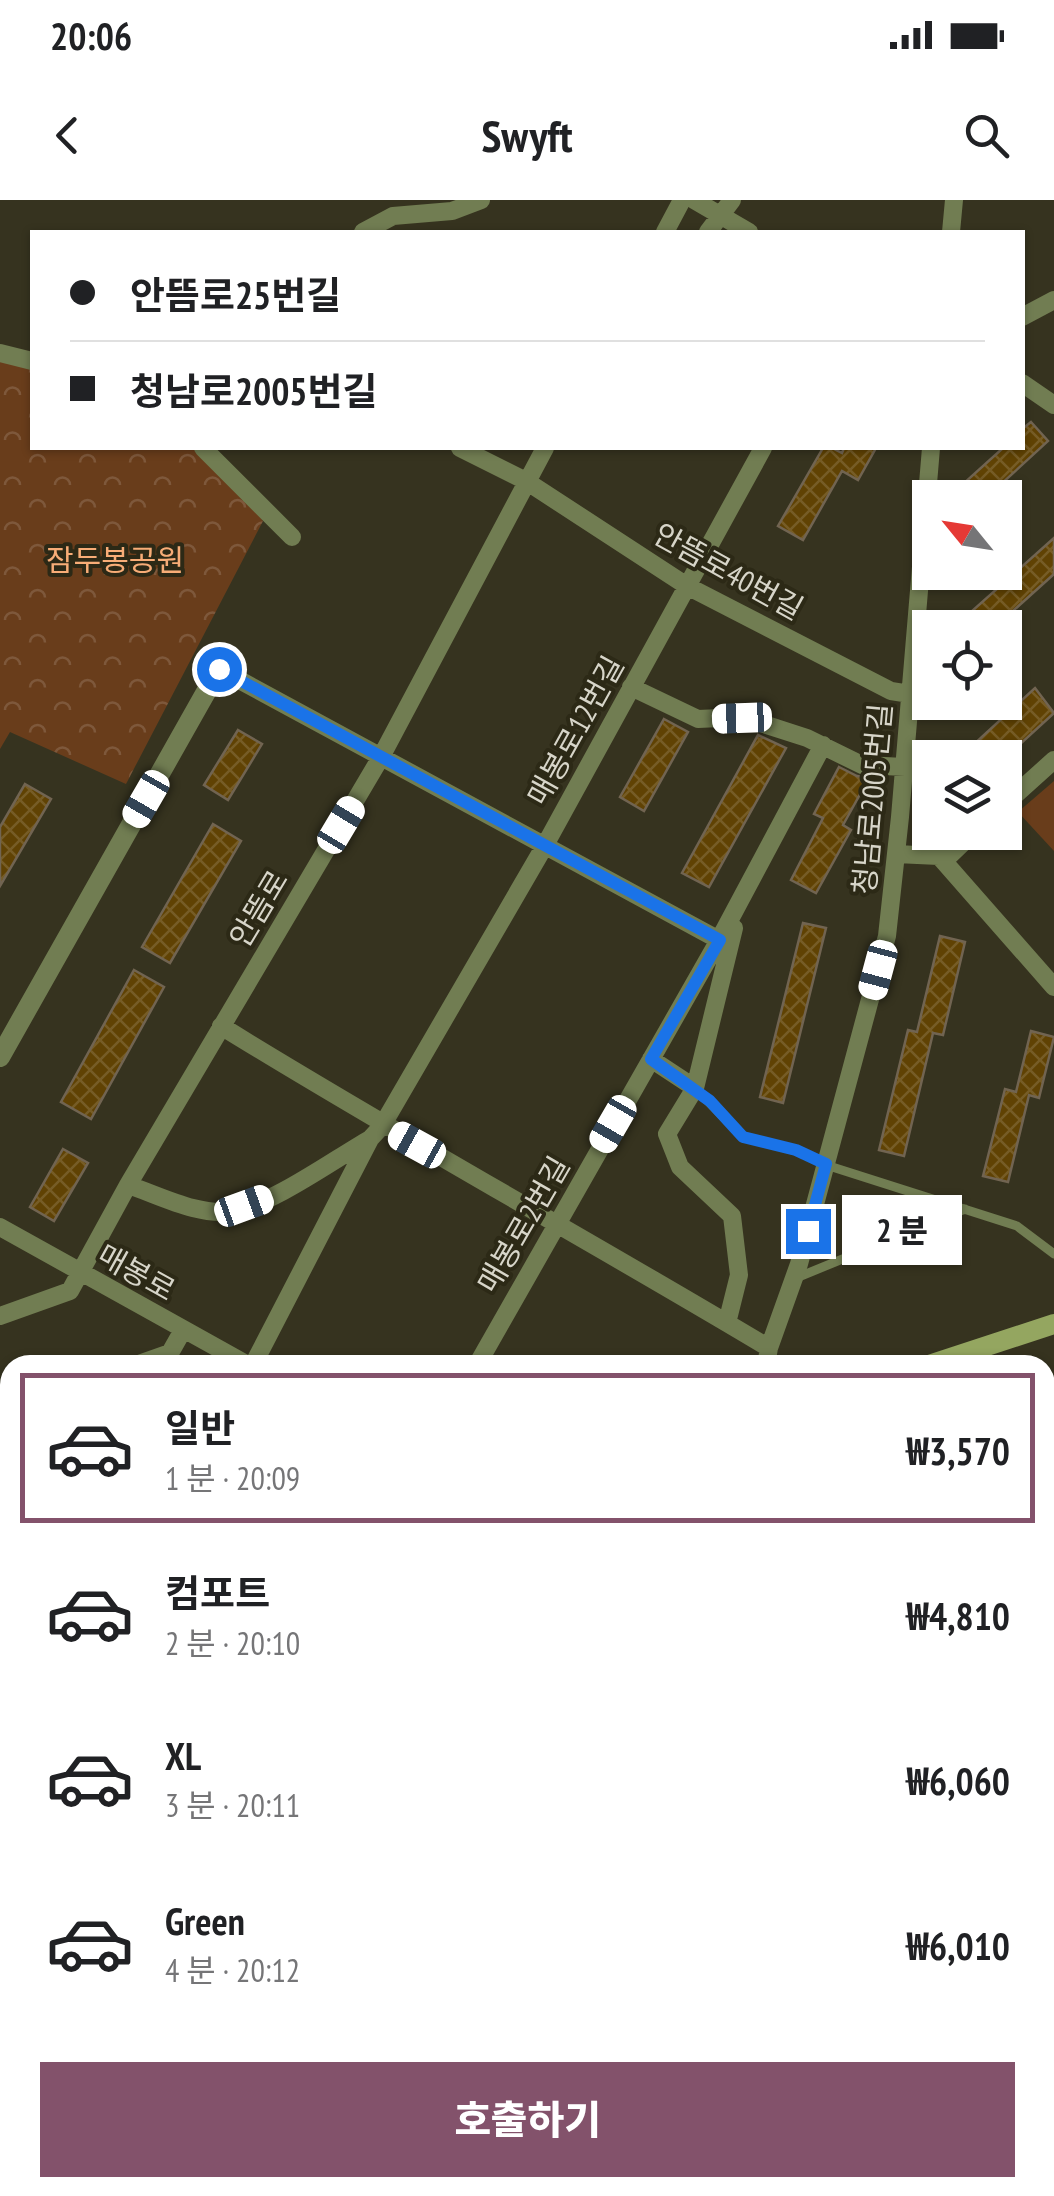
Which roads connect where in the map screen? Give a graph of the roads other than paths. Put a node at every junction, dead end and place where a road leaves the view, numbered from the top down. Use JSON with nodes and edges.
{"nodes":[{"id":1,"x":481,"y":200,"type":"edge"},
{"id":2,"x":682,"y":200,"type":"edge"},
{"id":3,"x":694,"y":200,"type":"edge"},
{"id":4,"x":954,"y":200,"type":"edge"},
{"id":5,"x":726,"y":207,"type":"edge"},
{"id":6,"x":367,"y":230,"type":"edge"},
{"id":7,"x":665,"y":230,"type":"edge"},
{"id":8,"x":709,"y":230,"type":"edge"},
{"id":9,"x":747,"y":230,"type":"edge"},
{"id":10,"x":951,"y":230,"type":"edge"},
{"id":11,"x":1054,"y":300,"type":"edge"},
{"id":12,"x":1025,"y":315,"type":"edge"},
{"id":13,"x":0,"y":353,"type":"edge"},
{"id":14,"x":30,"y":360,"type":"edge"},
{"id":15,"x":1025,"y":385,"type":"edge"},
{"id":16,"x":1054,"y":405,"type":"edge"},
{"id":17,"x":205,"y":450,"type":"edge"},
{"id":18,"x":464,"y":450,"type":"edge"},
{"id":19,"x":544,"y":450,"type":"edge"},
{"id":20,"x":762,"y":450,"type":"edge"},
{"id":21,"x":931,"y":450,"type":"edge"},
{"id":22,"x":526,"y":480,"type":"junction"},
{"id":23,"x":292,"y":538,"type":"dead end"},
{"id":24,"x":687,"y":586,"type":"junction"},
{"id":25,"x":219,"y":669,"type":"joint"},
{"id":26,"x":631,"y":687,"type":"junction"},
{"id":27,"x":910,"y":694,"type":"junction"},
{"id":28,"x":823,"y":744,"type":"junction"},
{"id":29,"x":380,"y":758,"type":"junction"},
{"id":30,"x":1054,"y":760,"type":"edge"},
{"id":31,"x":905,"y":768,"type":"junction"},
{"id":32,"x":1022,"y":789,"type":"edge"},
{"id":33,"x":544,"y":847,"type":"junction"},
{"id":34,"x":955,"y":850,"type":"edge"},
{"id":35,"x":896,"y":854,"type":"junction"},
{"id":36,"x":939,"y":856,"type":"junction"},
{"id":37,"x":740,"y":901,"type":"junction"},
{"id":38,"x":720,"y":940,"type":"junction"},
{"id":39,"x":1054,"y":987,"type":"edge"},
{"id":40,"x":222,"y":1026,"type":"junction"},
{"id":41,"x":0,"y":1056,"type":"edge"},
{"id":42,"x":651,"y":1059,"type":"junction"},
{"id":43,"x":695,"y":1088,"type":"junction"},
{"id":44,"x":376,"y":1132,"type":"junction"},
{"id":45,"x":826,"y":1164,"type":"junction"},
{"id":46,"x":128,"y":1184,"type":"junction"},
{"id":47,"x":965,"y":1210,"type":"junction"},
{"id":48,"x":557,"y":1221,"type":"junction"},
{"id":49,"x":0,"y":1227,"type":"edge"},
{"id":50,"x":1054,"y":1254,"type":"edge"},
{"id":51,"x":797,"y":1271,"type":"junction"},
{"id":52,"x":80,"y":1274,"type":"junction"},
{"id":53,"x":0,"y":1316,"type":"edge"},
{"id":54,"x":780,"y":1322,"type":"junction"},
{"id":55,"x":726,"y":1323,"type":"junction"},
{"id":56,"x":1054,"y":1324,"type":"edge"},
{"id":57,"x":183,"y":1330,"type":"junction"},
{"id":58,"x":164,"y":1355,"type":"edge"},
{"id":59,"x":231,"y":1355,"type":"edge"},
{"id":60,"x":255,"y":1355,"type":"edge"},
{"id":61,"x":482,"y":1355,"type":"edge"},
{"id":62,"x":766,"y":1355,"type":"edge"},
{"id":63,"x":769,"y":1355,"type":"edge"},
{"id":64,"x":780,"y":1355,"type":"edge"},
{"id":65,"x":959,"y":1355,"type":"edge"}],
"edges":[{"from":1,"to":6,"type":"street"},
{"from":2,"to":7,"type":"street"},
{"from":3,"to":5,"type":"street"},
{"from":4,"to":10,"type":"street"},
{"from":5,"to":8,"type":"street"},
{"from":5,"to":9,"type":"street"},
{"from":11,"to":12,"type":"street"},
{"from":13,"to":14,"type":"street"},
{"from":15,"to":16,"type":"street"},
{"from":17,"to":23,"type":"street"},
{"from":18,"to":22,"type":"street","name":"안뜸로40번길"},
{"from":19,"to":22,"type":"street","name":"안뜸로"},
{"from":20,"to":24,"type":"street","name":"매봉로12번길"},
{"from":21,"to":27,"type":"street","name":"청남로2005번길"},
{"from":22,"to":24,"type":"street","name":"안뜸로40번길"},
{"from":22,"to":29,"type":"street","name":"안뜸로"},
{"from":24,"to":26,"type":"street","name":"매봉로12번길"},
{"from":24,"to":27,"type":"street","name":"안뜸로40번길"},
{"from":25,"to":29,"type":"street"},
{"from":25,"to":41,"type":"street"},
{"from":26,"to":28,"type":"street"},
{"from":26,"to":33,"type":"street","name":"매봉로12번길"},
{"from":27,"to":31,"type":"street","name":"청남로2005번길"},
{"from":28,"to":31,"type":"street"},
{"from":28,"to":37,"type":"street","name":"매봉로2번길"},
{"from":29,"to":33,"type":"street"},
{"from":29,"to":40,"type":"street","name":"안뜸로"},
{"from":30,"to":32,"type":"street"},
{"from":31,"to":35,"type":"street","name":"청남로2005번길"},
{"from":33,"to":38,"type":"street"},
{"from":33,"to":44,"type":"street","name":"매봉로12번길"},
{"from":34,"to":36,"type":"street"},
{"from":35,"to":36,"type":"street"},
{"from":35,"to":45,"type":"street","name":"청남로2005번길"},
{"from":36,"to":39,"type":"street"},
{"from":37,"to":38,"type":"street","name":"매봉로2번길"},
{"from":37,"to":43,"type":"street"},
{"from":38,"to":42,"type":"street","name":"매봉로2번길"},
{"from":40,"to":44,"type":"street"},
{"from":40,"to":46,"type":"street","name":"안뜸로"},
{"from":42,"to":43,"type":"street"},
{"from":42,"to":48,"type":"street","name":"매봉로2번길"},
{"from":43,"to":45,"type":"lane"},
{"from":43,"to":55,"type":"street"},
{"from":44,"to":46,"type":"street","name":"매봉로12번길"},
{"from":44,"to":48,"type":"street"},
{"from":44,"to":60,"type":"street","name":"매봉로12번길"},
{"from":45,"to":47,"type":"lane"},
{"from":45,"to":51,"type":"street","name":"청남로2005번길"},
{"from":46,"to":52,"type":"street","name":"안뜸로"},
{"from":47,"to":50,"type":"lane"},
{"from":47,"to":51,"type":"lane"},
{"from":48,"to":55,"type":"street"},
{"from":48,"to":61,"type":"street","name":"매봉로2번길"},
{"from":49,"to":52,"type":"street","name":"매봉로"},
{"from":51,"to":54,"type":"street","name":"청남로2005번길"},
{"from":52,"to":53,"type":"street"},
{"from":52,"to":57,"type":"street","name":"매봉로"},
{"from":54,"to":63,"type":"street","name":"청남로2005번길"},
{"from":54,"to":64,"type":"street"},
{"from":55,"to":62,"type":"street"},
{"from":56,"to":65,"type":"main road"},
{"from":57,"to":58,"type":"street"},
{"from":57,"to":59,"type":"street","name":"매봉로"}]}
